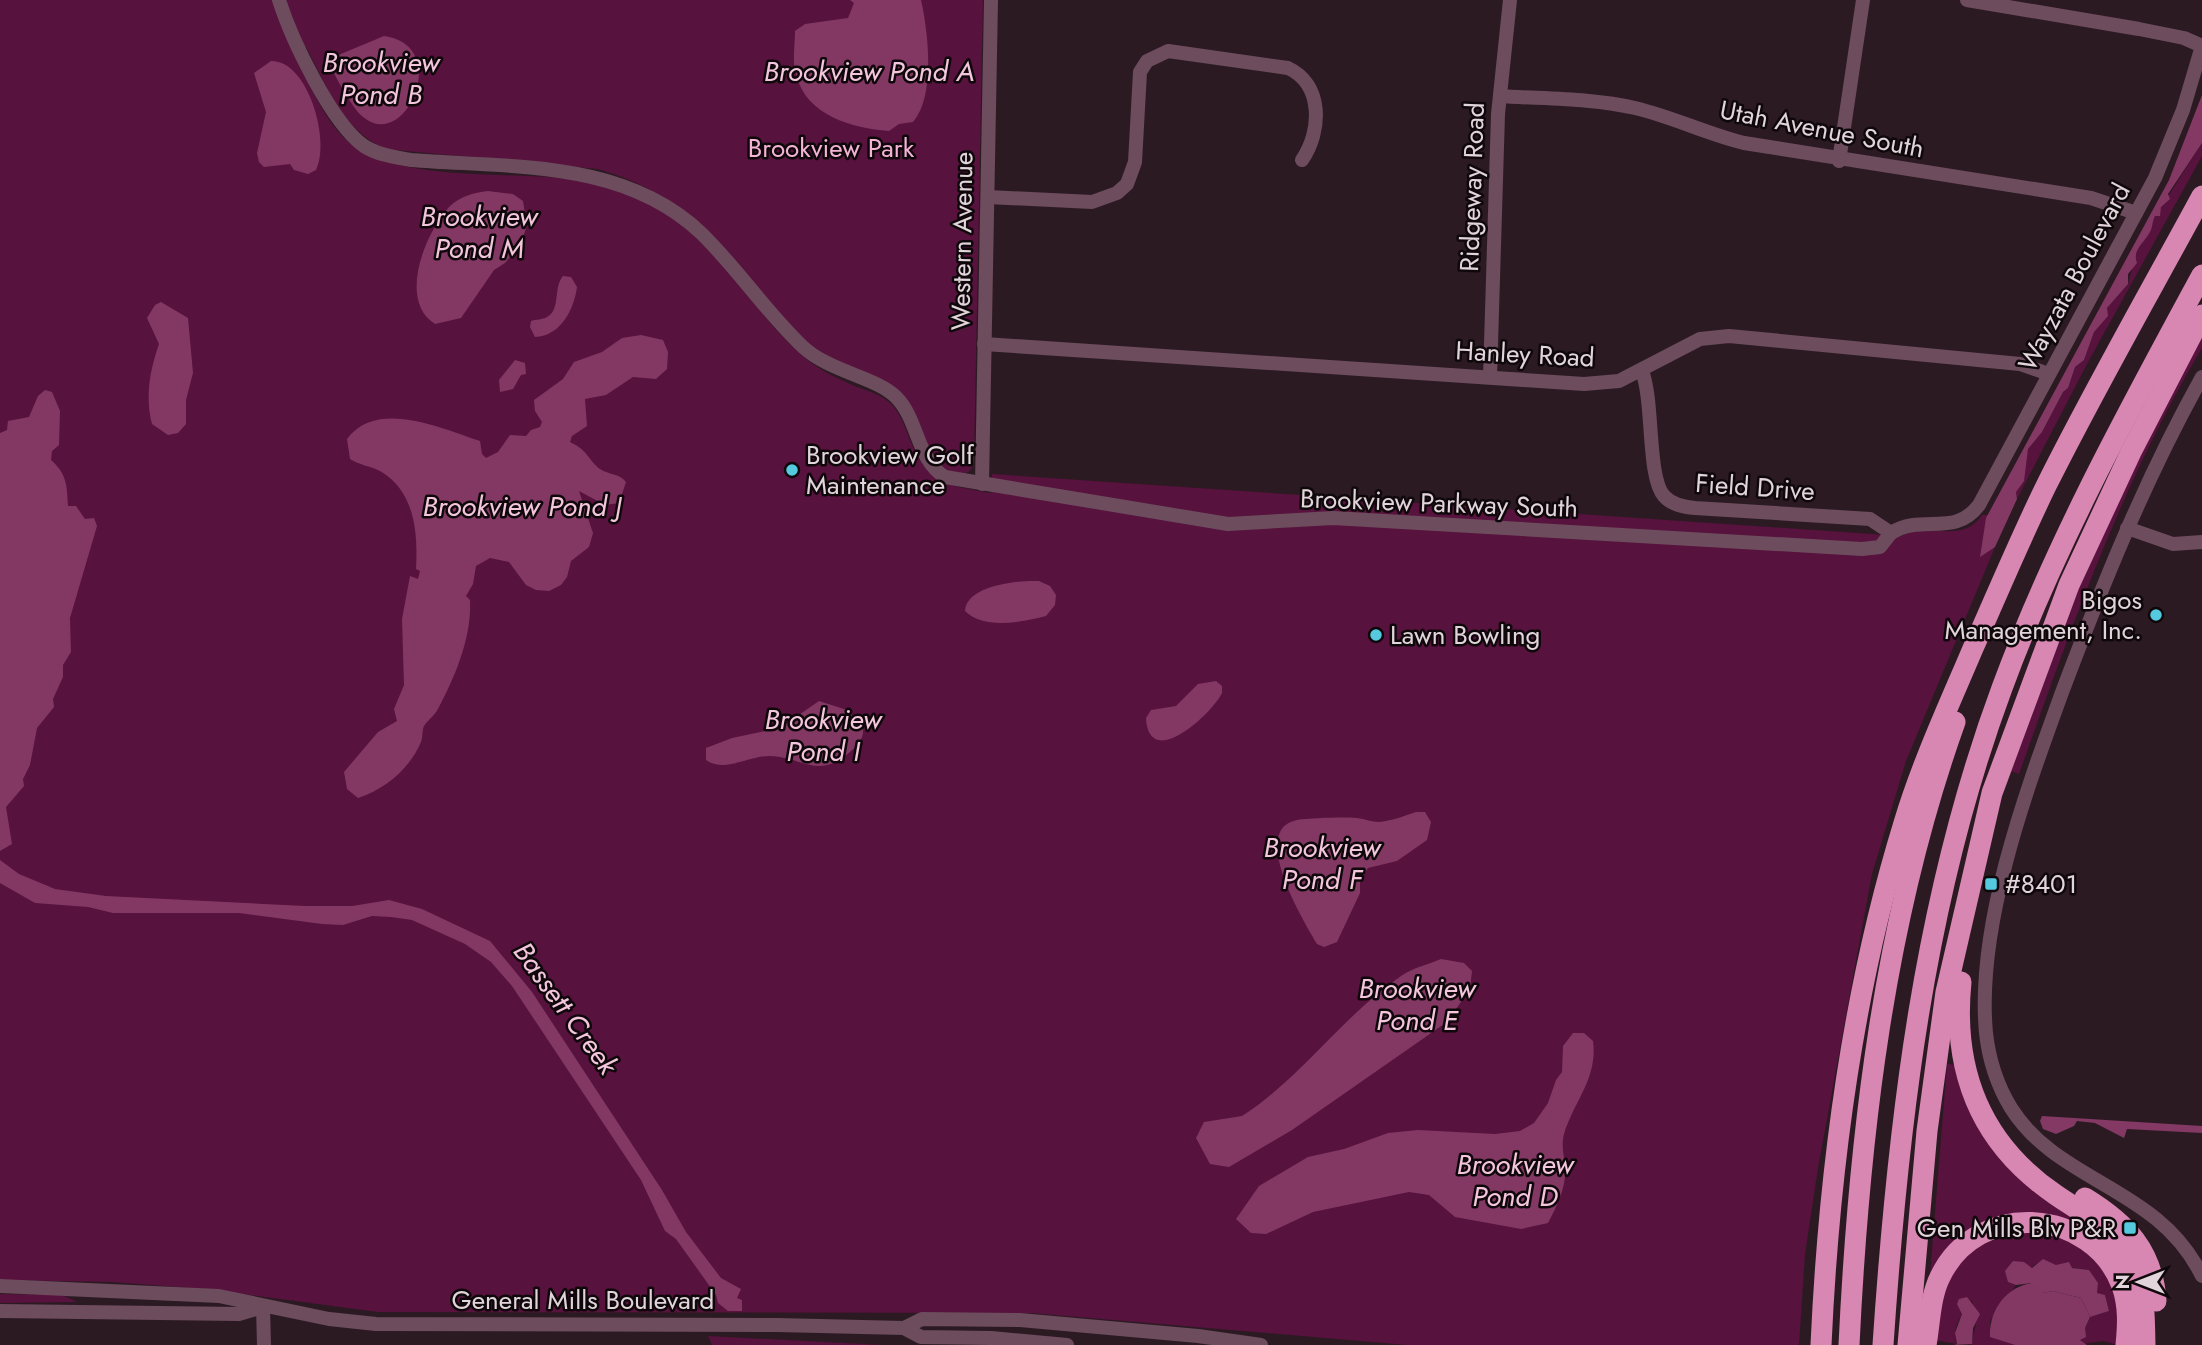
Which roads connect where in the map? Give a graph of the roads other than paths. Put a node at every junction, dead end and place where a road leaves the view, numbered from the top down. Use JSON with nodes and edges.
{"nodes":[{"id":1,"x":279,"y":0,"type":"edge"},
{"id":2,"x":992,"y":0,"type":"edge"},
{"id":3,"x":1510,"y":0,"type":"edge"},
{"id":4,"x":1863,"y":0,"type":"edge"},
{"id":5,"x":1967,"y":0,"type":"edge"},
{"id":6,"x":2202,"y":46,"type":"edge"},
{"id":7,"x":1500,"y":96,"type":"junction"},
{"id":8,"x":1302,"y":160,"type":"dead end"},
{"id":9,"x":1839,"y":161,"type":"junction"},
{"id":10,"x":2202,"y":196,"type":"edge"},
{"id":11,"x":988,"y":197,"type":"junction"},
{"id":12,"x":2136,"y":213,"type":"junction"},
{"id":13,"x":2202,"y":275,"type":"edge"},
{"id":14,"x":2202,"y":315,"type":"edge"},
{"id":15,"x":984,"y":344,"type":"junction"},
{"id":16,"x":1642,"y":371,"type":"junction"},
{"id":17,"x":2049,"y":374,"type":"junction"},
{"id":18,"x":1490,"y":377,"type":"junction"},
{"id":19,"x":2202,"y":377,"type":"edge"},
{"id":20,"x":982,"y":484,"type":"junction"},
{"id":21,"x":2127,"y":528,"type":"junction"},
{"id":22,"x":1891,"y":533,"type":"junction"},
{"id":23,"x":2024,"y":533,"type":"junction"},
{"id":24,"x":2202,"y":542,"type":"edge"},
{"id":25,"x":2018,"y":721,"type":"junction"},
{"id":26,"x":1938,"y":1052,"type":"junction"},
{"id":27,"x":1984,"y":1117,"type":"junction"},
{"id":28,"x":1831,"y":1208,"type":"junction"},
{"id":29,"x":2202,"y":1276,"type":"edge"},
{"id":30,"x":0,"y":1286,"type":"edge"},
{"id":31,"x":263,"y":1307,"type":"junction"},
{"id":32,"x":0,"y":1311,"type":"edge"},
{"id":33,"x":904,"y":1328,"type":"junction"},
{"id":34,"x":264,"y":1345,"type":"edge"},
{"id":35,"x":904,"y":1345,"type":"edge"},
{"id":36,"x":1067,"y":1345,"type":"edge"},
{"id":37,"x":1261,"y":1345,"type":"edge"},
{"id":38,"x":1806,"y":1345,"type":"edge"},
{"id":39,"x":1821,"y":1345,"type":"edge"},
{"id":40,"x":1849,"y":1345,"type":"edge"},
{"id":41,"x":1883,"y":1345,"type":"edge"},
{"id":42,"x":1908,"y":1345,"type":"edge"},
{"id":43,"x":1925,"y":1345,"type":"edge"},
{"id":44,"x":2126,"y":1345,"type":"edge"},
{"id":45,"x":2145,"y":1345,"type":"edge"},
{"id":46,"x":2152,"y":1345,"type":"edge"}],
"edges":[{"from":1,"to":20,"type":"street","name":"Brookview Parkway South"},
{"from":2,"to":11,"type":"street","name":"Western Avenue"},
{"from":3,"to":7,"type":"street","name":"Ridgeway Road"},
{"from":4,"to":9,"type":"street"},
{"from":5,"to":6,"type":"street"},
{"from":6,"to":12,"type":"street","name":"Wayzata Boulevard"},
{"from":7,"to":9,"type":"street","name":"Utah Avenue South"},
{"from":7,"to":18,"type":"street","name":"Ridgeway Road"},
{"from":8,"to":11,"type":"street"},
{"from":9,"to":12,"type":"street","name":"Utah Avenue South"},
{"from":10,"to":23,"type":"highway"},
{"from":11,"to":15,"type":"street","name":"Western Avenue"},
{"from":12,"to":17,"type":"street","name":"Wayzata Boulevard"},
{"from":13,"to":41,"type":"highway"},
{"from":14,"to":25,"type":"highway"},
{"from":15,"to":18,"type":"street","name":"Hanley Road"},
{"from":15,"to":20,"type":"street","name":"Western Avenue"},
{"from":16,"to":17,"type":"street","name":"Hanley Road"},
{"from":16,"to":18,"type":"street","name":"Hanley Road"},
{"from":16,"to":22,"type":"street","name":"Field Drive"},
{"from":17,"to":22,"type":"street","name":"Wayzata Boulevard"},
{"from":19,"to":21,"type":"street"},
{"from":20,"to":22,"type":"street","name":"Brookview Parkway South"},
{"from":21,"to":24,"type":"street"},
{"from":21,"to":29,"type":"street"},
{"from":23,"to":28,"type":"highway"},
{"from":23,"to":40,"type":"highway"},
{"from":25,"to":26,"type":"highway"},
{"from":25,"to":27,"type":"highway"},
{"from":26,"to":42,"type":"highway"},
{"from":26,"to":43,"type":"highway"},
{"from":27,"to":45,"type":"highway"},
{"from":27,"to":46,"type":"highway"},
{"from":28,"to":38,"type":"highway"},
{"from":28,"to":39,"type":"highway"},
{"from":30,"to":31,"type":"street","name":"General Mills Boulevard"},
{"from":31,"to":32,"type":"street","name":"General Mills Boulevard"},
{"from":31,"to":33,"type":"street","name":"General Mills Boulevard"},
{"from":31,"to":34,"type":"street"},
{"from":33,"to":35,"type":"street"},
{"from":33,"to":36,"type":"street","name":"General Mills Boulevard"},
{"from":33,"to":37,"type":"street","name":"General Mills Boulevard"},
{"from":43,"to":44,"type":"highway"}]}
